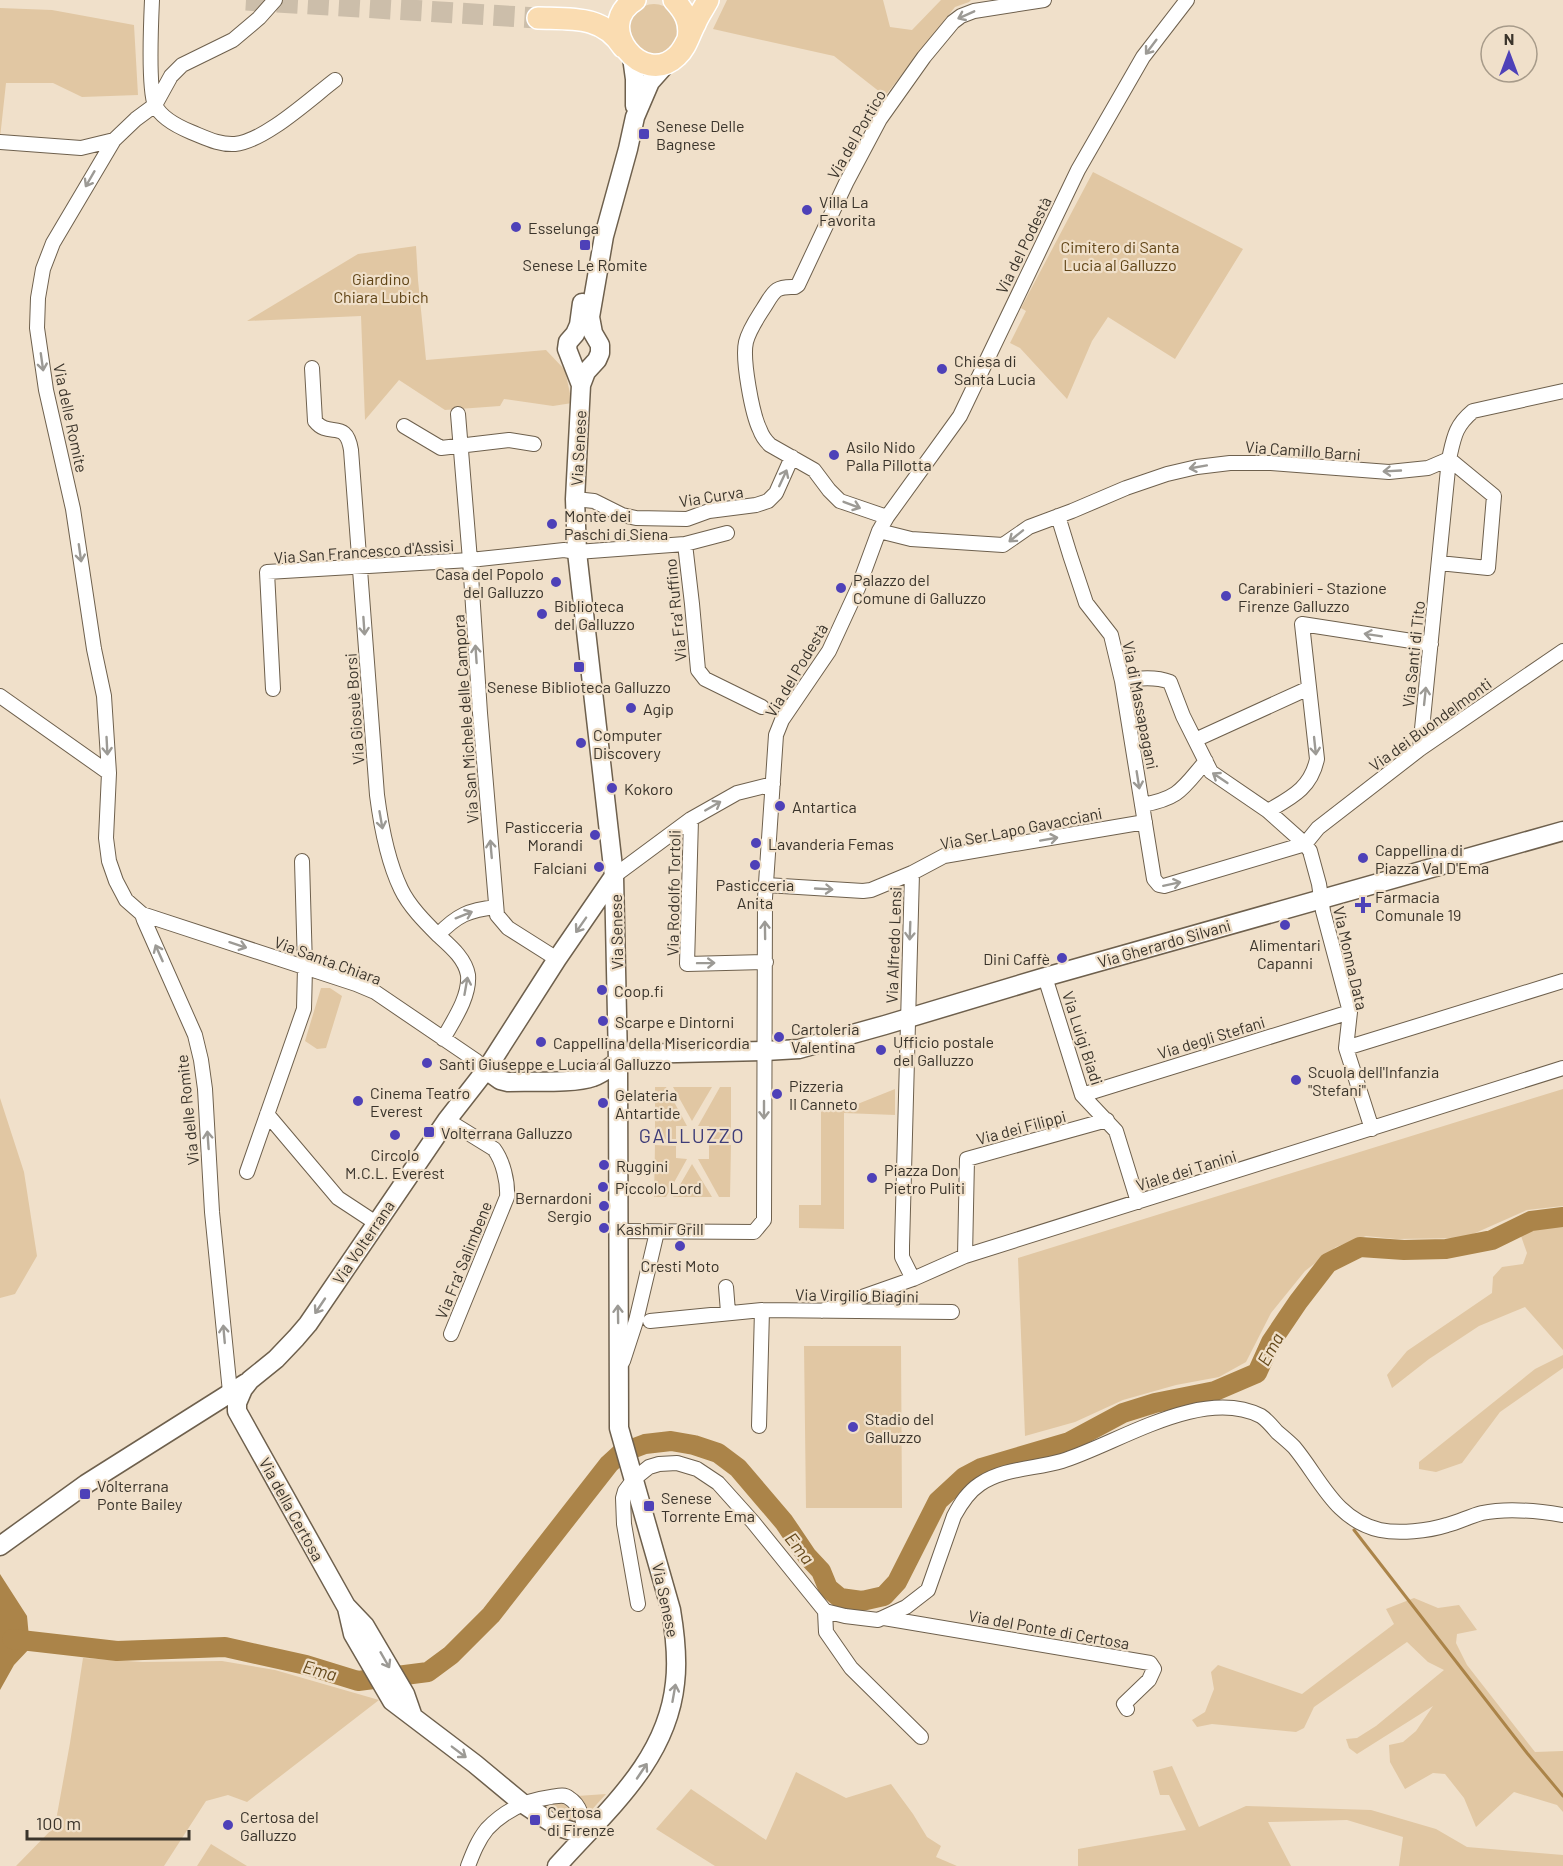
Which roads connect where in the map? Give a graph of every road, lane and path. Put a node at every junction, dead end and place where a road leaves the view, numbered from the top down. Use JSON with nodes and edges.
{"nodes":[{"id":1,"x":152,"y":0,"type":"edge"},
{"id":2,"x":275,"y":0,"type":"edge"},
{"id":3,"x":635,"y":0,"type":"edge"},
{"id":4,"x":674,"y":0,"type":"edge"},
{"id":5,"x":708,"y":0,"type":"edge"},
{"id":6,"x":1044,"y":0,"type":"edge"},
{"id":7,"x":1186,"y":0,"type":"edge"},
{"id":8,"x":538,"y":18,"type":"tunnel mouth"},
{"id":9,"x":579,"y":20,"type":"junction"},
{"id":10,"x":688,"y":39,"type":"junction"},
{"id":11,"x":628,"y":52,"type":"junction"},
{"id":12,"x":666,"y":64,"type":"junction"},
{"id":13,"x":335,"y":80,"type":"dead end"},
{"id":14,"x":155,"y":105,"type":"junction"},
{"id":15,"x":634,"y":121,"type":"junction"},
{"id":16,"x":114,"y":140,"type":"junction"},
{"id":17,"x":0,"y":142,"type":"edge"},
{"id":18,"x":575,"y":334,"type":"junction"},
{"id":19,"x":595,"y":337,"type":"junction"},
{"id":20,"x":572,"y":361,"type":"junction"},
{"id":21,"x":591,"y":365,"type":"junction"},
{"id":22,"x":312,"y":368,"type":"dead end"},
{"id":23,"x":581,"y":385,"type":"junction"},
{"id":24,"x":1563,"y":391,"type":"edge"},
{"id":25,"x":458,"y":414,"type":"dead end"},
{"id":26,"x":404,"y":426,"type":"dead end"},
{"id":27,"x":534,"y":444,"type":"dead end"},
{"id":28,"x":461,"y":446,"type":"junction"},
{"id":29,"x":792,"y":457,"type":"junction"},
{"id":30,"x":1449,"y":459,"type":"junction"},
{"id":31,"x":575,"y":499,"type":"junction"},
{"id":32,"x":1059,"y":516,"type":"junction"},
{"id":33,"x":887,"y":517,"type":"junction"},
{"id":34,"x":879,"y":531,"type":"junction"},
{"id":35,"x":727,"y":533,"type":"dead end"},
{"id":36,"x":685,"y":544,"type":"junction"},
{"id":37,"x":577,"y":552,"type":"junction"},
{"id":38,"x":470,"y":560,"type":"junction"},
{"id":39,"x":1439,"y":563,"type":"junction"},
{"id":40,"x":360,"y":567,"type":"junction"},
{"id":41,"x":1431,"y":644,"type":"junction"},
{"id":42,"x":1563,"y":651,"type":"edge"},
{"id":43,"x":1122,"y":681,"type":"junction"},
{"id":44,"x":1309,"y":688,"type":"junction"},
{"id":45,"x":273,"y":689,"type":"dead end"},
{"id":46,"x":0,"y":696,"type":"edge"},
{"id":47,"x":762,"y":707,"type":"dead end"},
{"id":48,"x":1195,"y":740,"type":"junction"},
{"id":49,"x":1420,"y":748,"type":"junction"},
{"id":50,"x":1206,"y":761,"type":"junction"},
{"id":51,"x":109,"y":773,"type":"junction"},
{"id":52,"x":773,"y":784,"type":"junction"},
{"id":53,"x":1142,"y":805,"type":"junction"},
{"id":54,"x":1268,"y":811,"type":"junction"},
{"id":55,"x":691,"y":819,"type":"junction"},
{"id":56,"x":1145,"y":822,"type":"junction"},
{"id":57,"x":1563,"y":831,"type":"edge"},
{"id":58,"x":1305,"y":844,"type":"junction"},
{"id":59,"x":302,"y":861,"type":"dead end"},
{"id":60,"x":912,"y":873,"type":"junction"},
{"id":61,"x":614,"y":876,"type":"junction"},
{"id":62,"x":766,"y":885,"type":"junction"},
{"id":63,"x":1321,"y":899,"type":"junction"},
{"id":64,"x":496,"y":907,"type":"junction"},
{"id":65,"x":142,"y":914,"type":"junction"},
{"id":66,"x":438,"y":935,"type":"junction"},
{"id":67,"x":557,"y":958,"type":"junction"},
{"id":68,"x":766,"y":962,"type":"junction"},
{"id":69,"x":305,"y":967,"type":"junction"},
{"id":70,"x":1046,"y":977,"type":"junction"},
{"id":71,"x":1563,"y":981,"type":"edge"},
{"id":72,"x":1350,"y":1012,"type":"junction"},
{"id":73,"x":907,"y":1019,"type":"junction"},
{"id":74,"x":443,"y":1039,"type":"junction"},
{"id":75,"x":1346,"y":1048,"type":"junction"},
{"id":76,"x":765,"y":1051,"type":"junction"},
{"id":77,"x":618,"y":1062,"type":"junction"},
{"id":78,"x":1563,"y":1068,"type":"edge"},
{"id":79,"x":486,"y":1070,"type":"junction"},
{"id":80,"x":1082,"y":1095,"type":"junction"},
{"id":81,"x":267,"y":1114,"type":"junction"},
{"id":82,"x":447,"y":1120,"type":"junction"},
{"id":83,"x":1107,"y":1120,"type":"junction"},
{"id":84,"x":1372,"y":1129,"type":"junction"},
{"id":85,"x":247,"y":1172,"type":"dead end"},
{"id":86,"x":1138,"y":1202,"type":"junction"},
{"id":87,"x":376,"y":1223,"type":"junction"},
{"id":88,"x":618,"y":1232,"type":"junction"},
{"id":89,"x":657,"y":1232,"type":"junction"},
{"id":90,"x":965,"y":1256,"type":"junction"},
{"id":91,"x":913,"y":1279,"type":"junction"},
{"id":92,"x":726,"y":1287,"type":"dead end"},
{"id":93,"x":762,"y":1310,"type":"junction"},
{"id":94,"x":822,"y":1311,"type":"junction"},
{"id":95,"x":728,"y":1312,"type":"junction"},
{"id":96,"x":952,"y":1312,"type":"dead end"},
{"id":97,"x":650,"y":1321,"type":"dead end"},
{"id":98,"x":451,"y":1334,"type":"dead end"},
{"id":99,"x":619,"y":1374,"type":"junction"},
{"id":100,"x":226,"y":1404,"type":"junction"},
{"id":101,"x":759,"y":1426,"type":"dead end"},
{"id":102,"x":632,"y":1472,"type":"junction"},
{"id":103,"x":1563,"y":1515,"type":"edge"},
{"id":104,"x":0,"y":1546,"type":"edge"},
{"id":105,"x":638,"y":1604,"type":"dead end"},
{"id":106,"x":825,"y":1611,"type":"junction"},
{"id":107,"x":884,"y":1618,"type":"junction"},
{"id":108,"x":1126,"y":1709,"type":"dead end"},
{"id":109,"x":921,"y":1737,"type":"dead end"},
{"id":110,"x":522,"y":1803,"type":"junction"},
{"id":111,"x":549,"y":1821,"type":"junction"},
{"id":112,"x":585,"y":1835,"type":"junction"},
{"id":113,"x":468,"y":1866,"type":"edge"},
{"id":114,"x":556,"y":1866,"type":"edge"}],
"edges":[{"from":1,"to":14,"type":"street"},
{"from":2,"to":14,"type":"street"},
{"from":3,"to":9,"type":"main road"},
{"from":3,"to":11,"type":"main road","name":"Via Senese"},
{"from":4,"to":10,"type":"main road"},
{"from":5,"to":10,"type":"main road","name":"Via Senese"},
{"from":6,"to":29,"type":"street","name":"Via del Portico","one_way":true},
{"from":7,"to":33,"type":"street","name":"Via del Podestà","one_way":true},
{"from":8,"to":9,"type":"main road"},
{"from":9,"to":11,"type":"main road"},
{"from":10,"to":12,"type":"main road","name":"Via Senese"},
{"from":11,"to":12,"type":"main road"},
{"from":11,"to":15,"type":"main road","name":"Via Senese"},
{"from":12,"to":15,"type":"main road","name":"Via Senese"},
{"from":13,"to":14,"type":"street"},
{"from":14,"to":16,"type":"street","name":"Via delle Romite"},
{"from":15,"to":18,"type":"main road","name":"Via Senese"},
{"from":15,"to":19,"type":"main road","name":"Via Senese"},
{"from":16,"to":17,"type":"street"},
{"from":16,"to":51,"type":"street","name":"Via delle Romite","one_way":true},
{"from":18,"to":19,"type":"main road"},
{"from":18,"to":20,"type":"main road","name":"Via Senese"},
{"from":19,"to":21,"type":"main road","name":"Via Senese"},
{"from":20,"to":21,"type":"main road"},
{"from":20,"to":23,"type":"main road","name":"Via Senese"},
{"from":21,"to":23,"type":"main road","name":"Via Senese"},
{"from":22,"to":40,"type":"street","name":"Via Giosuè Borsi"},
{"from":23,"to":31,"type":"main road","name":"Via Senese"},
{"from":24,"to":30,"type":"street"},
{"from":25,"to":28,"type":"street","name":"Via San Michele delle Campora"},
{"from":26,"to":28,"type":"street"},
{"from":27,"to":28,"type":"street"},
{"from":28,"to":38,"type":"street","name":"Via San Michele delle Campora"},
{"from":31,"to":29,"type":"street","name":"Via Curva","one_way":true},
{"from":29,"to":33,"type":"street","name":"Via del Portico","one_way":true},
{"from":30,"to":32,"type":"street","name":"Via Camillo Barni","one_way":true},
{"from":30,"to":39,"type":"street","name":"Via Santi di Tito"},
{"from":30,"to":39,"type":"street"},
{"from":31,"to":37,"type":"main road","name":"Via Senese"},
{"from":32,"to":34,"type":"street","name":"Via Camillo Barni","one_way":true},
{"from":32,"to":43,"type":"street","name":"Via di Massapagani"},
{"from":33,"to":34,"type":"street","name":"Via del Podestà"},
{"from":34,"to":52,"type":"street","name":"Via del Podestà"},
{"from":35,"to":36,"type":"street","name":"Via Fra' Ruffino"},
{"from":36,"to":37,"type":"street","name":"Via Fra' Ruffino"},
{"from":36,"to":47,"type":"street","name":"Via Fra' Ruffino"},
{"from":37,"to":38,"type":"street","name":"Via San Francesco d'Assisi"},
{"from":37,"to":61,"type":"main road","name":"Via Senese"},
{"from":38,"to":40,"type":"street","name":"Via San Francesco d'Assisi"},
{"from":64,"to":38,"type":"street","name":"Via San Michele delle Campora","one_way":true},
{"from":39,"to":41,"type":"street","name":"Via Santi di Tito"},
{"from":40,"to":45,"type":"street","name":"Via San Francesco d'Assisi"},
{"from":40,"to":66,"type":"street","name":"Via Giosuè Borsi","one_way":true},
{"from":41,"to":44,"type":"street","one_way":true},
{"from":49,"to":41,"type":"street","name":"Via Santi di Tito","one_way":true},
{"from":42,"to":49,"type":"street","name":"Via dei Buondelmonti"},
{"from":43,"to":48,"type":"street"},
{"from":43,"to":53,"type":"street","name":"Via di Massapagani","one_way":true},
{"from":44,"to":48,"type":"street"},
{"from":44,"to":54,"type":"street","one_way":true},
{"from":46,"to":51,"type":"street"},
{"from":48,"to":50,"type":"street"},
{"from":49,"to":58,"type":"street","name":"Via dei Buondelmonti"},
{"from":50,"to":53,"type":"street"},
{"from":54,"to":50,"type":"street","one_way":true},
{"from":51,"to":65,"type":"street","name":"Via delle Romite"},
{"from":55,"to":52,"type":"street","one_way":true},
{"from":52,"to":62,"type":"street","name":"Via del Podestà"},
{"from":53,"to":56,"type":"street","name":"Via di Massapagani"},
{"from":54,"to":58,"type":"street"},
{"from":55,"to":61,"type":"street"},
{"from":55,"to":68,"type":"street","name":"Via Rodolfo Tortoli","one_way":true},
{"from":56,"to":58,"type":"street","name":"Via di Massapagani","one_way":true},
{"from":60,"to":56,"type":"street","name":"Via Ser Lapo Gavacciani","one_way":true},
{"from":57,"to":63,"type":"main road","name":"Via Gherardo Silvani"},
{"from":58,"to":63,"type":"street","name":"Via Monna Data"},
{"from":59,"to":69,"type":"street"},
{"from":62,"to":60,"type":"street","name":"Via Ser Lapo Gavacciani","one_way":true},
{"from":60,"to":73,"type":"street","name":"Via Alfredo Lensi","one_way":true},
{"from":61,"to":67,"type":"main road","name":"Via Volterrana","one_way":true},
{"from":61,"to":77,"type":"main road","name":"Via Senese"},
{"from":68,"to":62,"type":"street","name":"Via del Podestà","one_way":true},
{"from":63,"to":70,"type":"main road","name":"Via Gherardo Silvani"},
{"from":63,"to":72,"type":"street","name":"Via Monna Data"},
{"from":66,"to":64,"type":"street","one_way":true},
{"from":64,"to":67,"type":"street","name":"Via San Michele delle Campora"},
{"from":65,"to":69,"type":"street","name":"Via Santa Chiara","one_way":true},
{"from":100,"to":65,"type":"street","name":"Via delle Romite","one_way":true},
{"from":74,"to":66,"type":"street","name":"Via Giosuè Borsi","one_way":true},
{"from":67,"to":79,"type":"main road","name":"Via Volterrana"},
{"from":68,"to":76,"type":"street","name":"Via del Podestà"},
{"from":69,"to":74,"type":"street","name":"Via Santa Chiara"},
{"from":69,"to":81,"type":"street"},
{"from":70,"to":73,"type":"main road","name":"Via Gherardo Silvani"},
{"from":70,"to":80,"type":"street","name":"Via Luigi Biadi"},
{"from":71,"to":75,"type":"street"},
{"from":72,"to":75,"type":"street","name":"Via Monna Data"},
{"from":72,"to":80,"type":"street","name":"Via degli Stefani"},
{"from":73,"to":76,"type":"main road","name":"Via Gherardo Silvani"},
{"from":73,"to":91,"type":"street","name":"Via Alfredo Lensi"},
{"from":74,"to":79,"type":"street","name":"Via Santa Chiara"},
{"from":75,"to":84,"type":"street","name":"Via Monna Data"},
{"from":76,"to":77,"type":"main road","name":"Via Gherardo Silvani"},
{"from":76,"to":89,"type":"street","name":"Via del Podestà","one_way":true},
{"from":77,"to":79,"type":"main road","name":"Via Gherardo Silvani"},
{"from":77,"to":88,"type":"main road","name":"Via Senese"},
{"from":78,"to":84,"type":"street","name":"Viale dei Tanini"},
{"from":79,"to":82,"type":"main road","name":"Via Volterrana"},
{"from":80,"to":83,"type":"street","name":"Via Luigi Biadi"},
{"from":81,"to":85,"type":"street"},
{"from":81,"to":87,"type":"street"},
{"from":82,"to":87,"type":"main road","name":"Via Volterrana"},
{"from":82,"to":98,"type":"street","name":"Via Fra' Salimbene"},
{"from":83,"to":86,"type":"street","name":"Via Luigi Biadi"},
{"from":83,"to":90,"type":"street","name":"Via dei Filippi"},
{"from":84,"to":86,"type":"street","name":"Viale dei Tanini"},
{"from":86,"to":90,"type":"street","name":"Viale dei Tanini"},
{"from":87,"to":100,"type":"main road","name":"Via Volterrana","one_way":true},
{"from":88,"to":89,"type":"street"},
{"from":99,"to":88,"type":"main road","name":"Via Senese","one_way":true},
{"from":89,"to":99,"type":"street"},
{"from":90,"to":91,"type":"street","name":"Viale dei Tanini"},
{"from":91,"to":94,"type":"street","name":"Viale dei Tanini"},
{"from":92,"to":95,"type":"street"},
{"from":93,"to":94,"type":"street","name":"Via Virgilio Biagini"},
{"from":93,"to":95,"type":"street","name":"Via Virgilio Biagini"},
{"from":93,"to":101,"type":"street"},
{"from":94,"to":96,"type":"street","name":"Via Virgilio Biagini"},
{"from":95,"to":97,"type":"street","name":"Via Virgilio Biagini"},
{"from":99,"to":102,"type":"main road","name":"Via Senese"},
{"from":100,"to":104,"type":"main road"},
{"from":100,"to":110,"type":"main road","name":"Via della Certosa","one_way":true},
{"from":102,"to":105,"type":"street","name":"Via Senese"},
{"from":102,"to":106,"type":"street"},
{"from":112,"to":102,"type":"main road","name":"Via Senese","one_way":true},
{"from":103,"to":107,"type":"street"},
{"from":106,"to":107,"type":"street","name":"Via del Ponte di Certosa"},
{"from":106,"to":109,"type":"street"},
{"from":107,"to":108,"type":"street","name":"Via del Ponte di Certosa"},
{"from":110,"to":111,"type":"main road","name":"Via della Certosa"},
{"from":110,"to":112,"type":"street"},
{"from":110,"to":113,"type":"street"},
{"from":111,"to":112,"type":"main road","name":"Via della Certosa"},
{"from":111,"to":114,"type":"main road"},
{"from":112,"to":114,"type":"main road","name":"Via Senese"}]}
